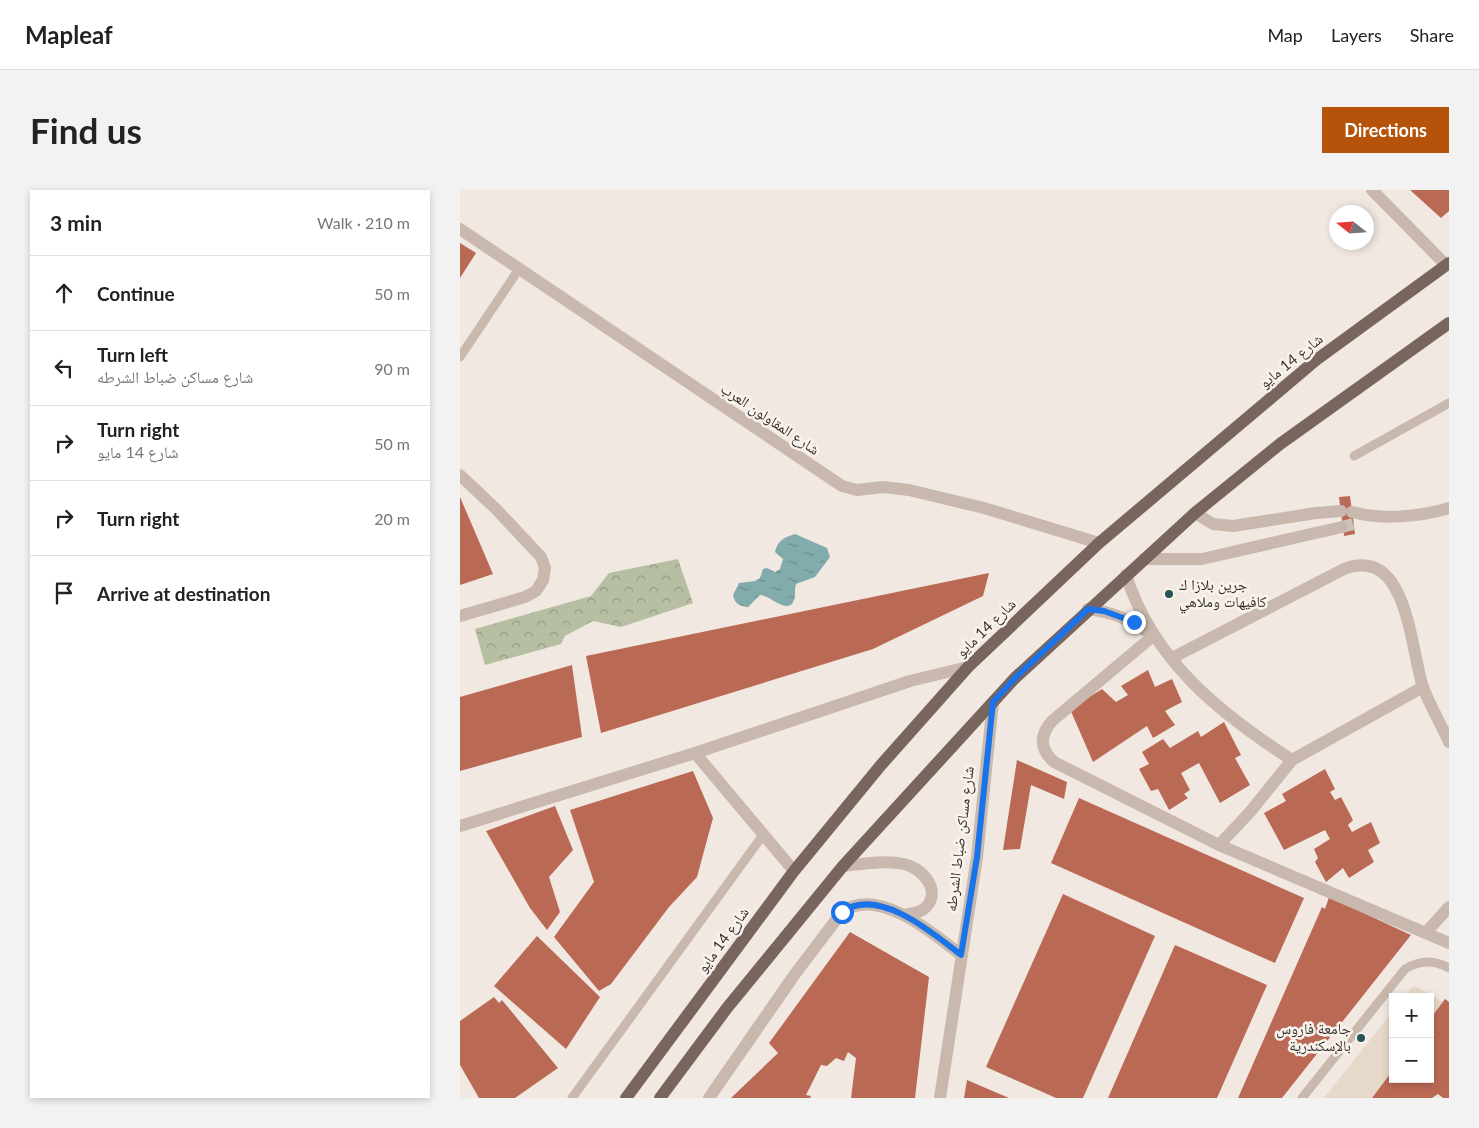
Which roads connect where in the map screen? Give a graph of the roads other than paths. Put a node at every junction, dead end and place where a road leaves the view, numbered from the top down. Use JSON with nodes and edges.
{"nodes":[{"id":1,"x":1372,"y":190,"type":"edge"},
{"id":2,"x":460,"y":229,"type":"edge"},
{"id":3,"x":1447,"y":264,"type":"edge"},
{"id":4,"x":519,"y":269,"type":"junction"},
{"id":5,"x":1449,"y":323,"type":"edge"},
{"id":6,"x":460,"y":358,"type":"edge"},
{"id":7,"x":1449,"y":402,"type":"edge"},
{"id":8,"x":1354,"y":456,"type":"dead end"},
{"id":9,"x":460,"y":475,"type":"edge"},
{"id":10,"x":1449,"y":508,"type":"edge"},
{"id":11,"x":1195,"y":513,"type":"junction"},
{"id":12,"x":1347,"y":518,"type":"junction"},
{"id":13,"x":1099,"y":543,"type":"junction"},
{"id":14,"x":1144,"y":559,"type":"junction"},
{"id":15,"x":1126,"y":575,"type":"junction"},
{"id":16,"x":1088,"y":609,"type":"junction"},
{"id":17,"x":460,"y":616,"type":"edge"},
{"id":18,"x":1153,"y":636,"type":"junction"},
{"id":19,"x":1172,"y":658,"type":"junction"},
{"id":20,"x":968,"y":667,"type":"junction"},
{"id":21,"x":1423,"y":687,"type":"junction"},
{"id":22,"x":993,"y":702,"type":"junction"},
{"id":23,"x":1449,"y":742,"type":"edge"},
{"id":24,"x":695,"y":753,"type":"junction"},
{"id":25,"x":1292,"y":760,"type":"junction"},
{"id":26,"x":460,"y":826,"type":"edge"},
{"id":27,"x":763,"y":835,"type":"junction"},
{"id":28,"x":1220,"y":845,"type":"junction"},
{"id":29,"x":843,"y":866,"type":"junction"},
{"id":30,"x":794,"y":871,"type":"junction"},
{"id":31,"x":1449,"y":907,"type":"edge"},
{"id":32,"x":905,"y":915,"type":"junction"},
{"id":33,"x":1430,"y":928,"type":"dead end"},
{"id":34,"x":1449,"y":943,"type":"edge"},
{"id":35,"x":961,"y":955,"type":"junction"},
{"id":36,"x":1449,"y":968,"type":"edge"},
{"id":37,"x":572,"y":1098,"type":"edge"},
{"id":38,"x":626,"y":1098,"type":"edge"},
{"id":39,"x":660,"y":1098,"type":"edge"},
{"id":40,"x":709,"y":1098,"type":"edge"},
{"id":41,"x":940,"y":1098,"type":"edge"},
{"id":42,"x":1302,"y":1098,"type":"edge"}],
"edges":[{"from":1,"to":3,"type":"street"},
{"from":2,"to":4,"type":"street","name":"شارع المقاولون العرب"},
{"from":3,"to":13,"type":"main road","name":"شارع 14 مايو"},
{"from":4,"to":6,"type":"lane"},
{"from":4,"to":13,"type":"street","name":"شارع المقاولون العرب"},
{"from":5,"to":11,"type":"main road"},
{"from":7,"to":8,"type":"lane"},
{"from":9,"to":17,"type":"street"},
{"from":10,"to":12,"type":"street"},
{"from":11,"to":12,"type":"street"},
{"from":11,"to":14,"type":"main road"},
{"from":12,"to":14,"type":"street"},
{"from":13,"to":20,"type":"main road","name":"شارع 14 مايو"},
{"from":14,"to":15,"type":"main road"},
{"from":15,"to":16,"type":"main road"},
{"from":15,"to":18,"type":"street"},
{"from":16,"to":18,"type":"street"},
{"from":16,"to":22,"type":"main road"},
{"from":18,"to":19,"type":"street"},
{"from":18,"to":28,"type":"street"},
{"from":19,"to":21,"type":"street"},
{"from":19,"to":25,"type":"street"},
{"from":20,"to":24,"type":"street"},
{"from":20,"to":30,"type":"main road","name":"شارع 14 مايو"},
{"from":21,"to":23,"type":"street"},
{"from":21,"to":25,"type":"street"},
{"from":22,"to":29,"type":"main road"},
{"from":22,"to":35,"type":"street","name":"شارع مساكن ضباط الشرطه"},
{"from":24,"to":26,"type":"street"},
{"from":24,"to":27,"type":"street"},
{"from":25,"to":28,"type":"street"},
{"from":27,"to":30,"type":"street"},
{"from":27,"to":37,"type":"lane"},
{"from":28,"to":34,"type":"street"},
{"from":29,"to":32,"type":"street"},
{"from":29,"to":39,"type":"main road"},
{"from":30,"to":38,"type":"main road","name":"شارع 14 مايو"},
{"from":31,"to":33,"type":"street"},
{"from":32,"to":35,"type":"street"},
{"from":32,"to":40,"type":"street"},
{"from":35,"to":41,"type":"street","name":"شارع مساكن ضباط الشرطه"},
{"from":36,"to":42,"type":"lane"}]}
